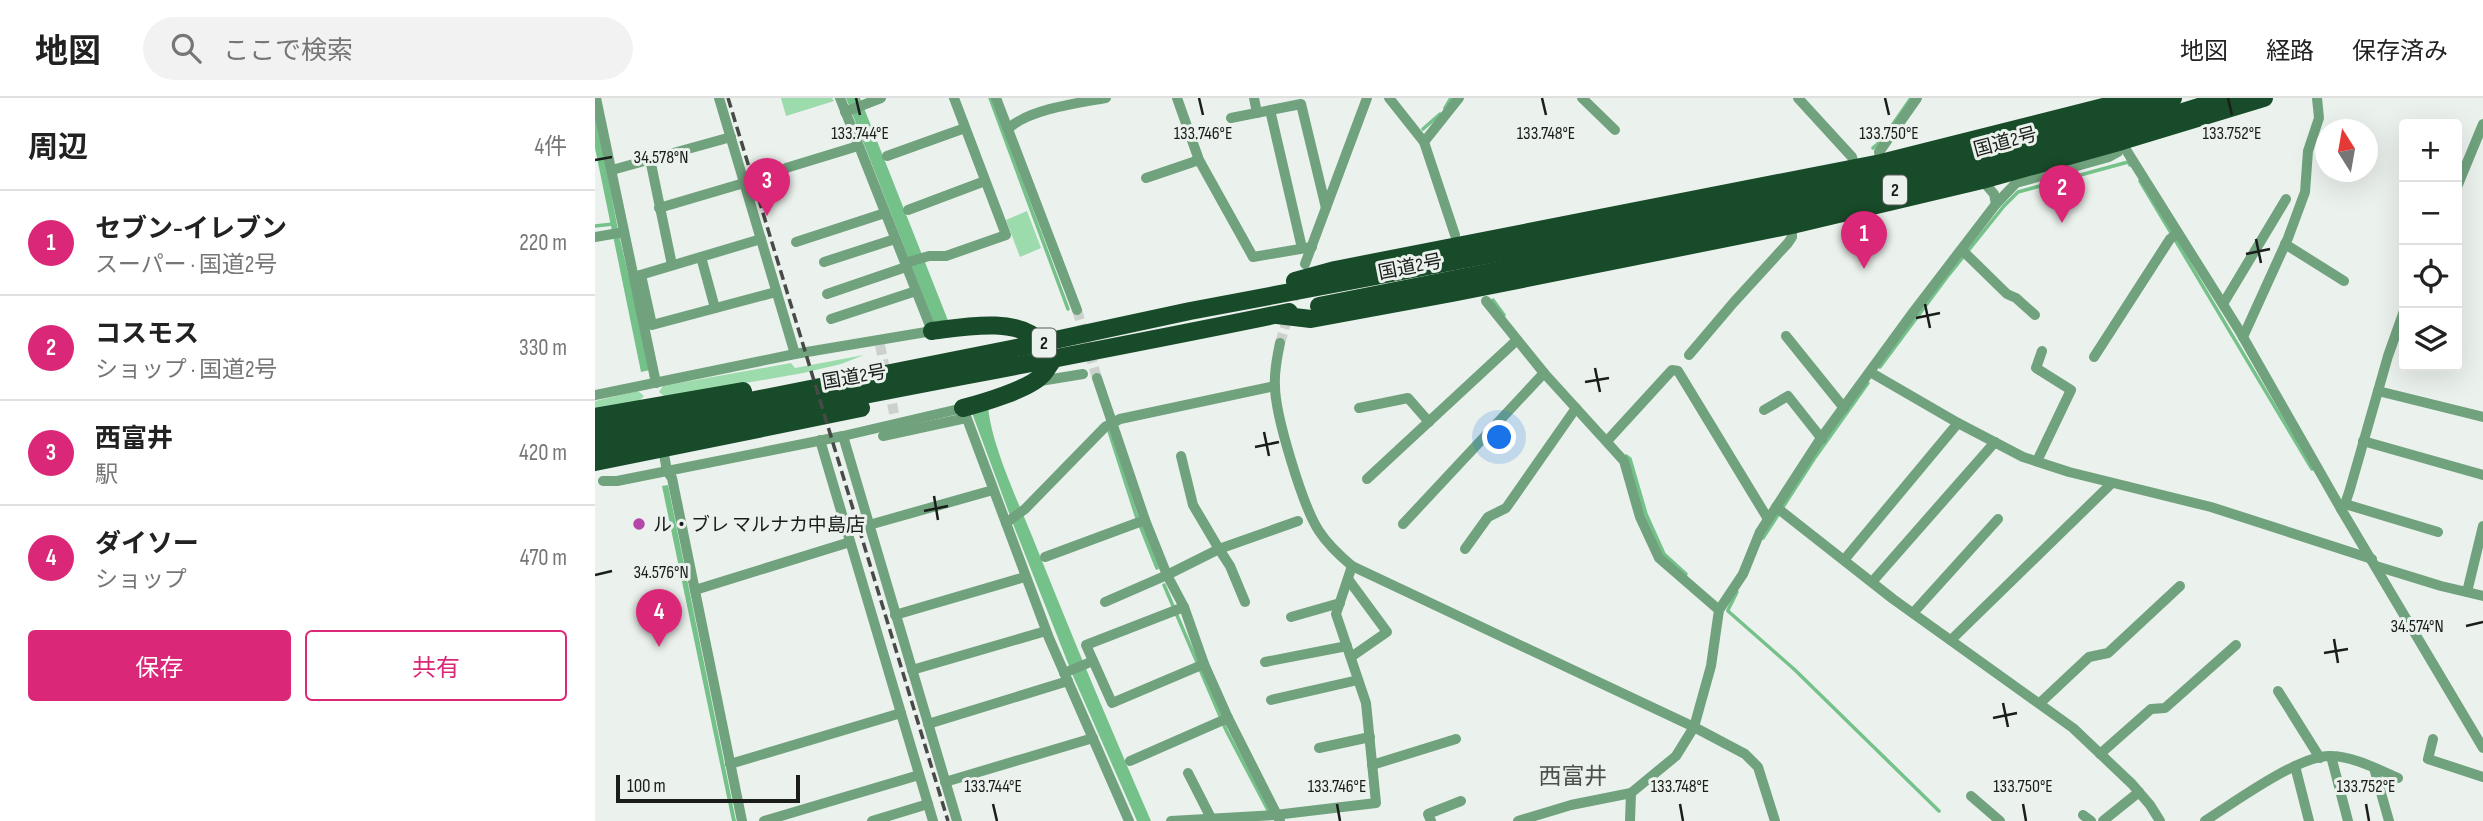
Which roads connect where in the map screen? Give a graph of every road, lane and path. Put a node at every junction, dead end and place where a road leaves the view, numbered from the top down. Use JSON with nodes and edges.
{"nodes":[{"id":1,"x":596,"y":98,"type":"edge"},
{"id":2,"x":719,"y":98,"type":"edge"},
{"id":3,"x":840,"y":98,"type":"edge"},
{"id":4,"x":881,"y":98,"type":"edge"},
{"id":5,"x":954,"y":98,"type":"edge"},
{"id":6,"x":996,"y":98,"type":"edge"},
{"id":7,"x":1106,"y":98,"type":"edge"},
{"id":8,"x":1177,"y":98,"type":"edge"},
{"id":9,"x":1254,"y":98,"type":"edge"},
{"id":10,"x":1367,"y":98,"type":"edge"},
{"id":11,"x":1389,"y":98,"type":"edge"},
{"id":12,"x":1459,"y":98,"type":"edge"},
{"id":13,"x":1582,"y":98,"type":"edge"},
{"id":14,"x":1798,"y":98,"type":"edge"},
{"id":15,"x":1917,"y":98,"type":"edge"},
{"id":16,"x":2139,"y":98,"type":"edge"},
{"id":17,"x":2173,"y":98,"type":"edge"},
{"id":18,"x":2227,"y":98,"type":"edge"},
{"id":19,"x":2264,"y":98,"type":"edge"},
{"id":20,"x":2317,"y":98,"type":"edge"},
{"id":21,"x":1054,"y":103,"type":"edge"},
{"id":22,"x":2094,"y":104,"type":"edge"},
{"id":23,"x":1270,"y":110,"type":"junction"},
{"id":24,"x":847,"y":111,"type":"junction"},
{"id":25,"x":1257,"y":113,"type":"junction"},
{"id":26,"x":1231,"y":118,"type":"dead end"},
{"id":27,"x":2319,"y":119,"type":"edge"},
{"id":28,"x":2483,"y":124,"type":"edge"},
{"id":29,"x":965,"y":128,"type":"junction"},
{"id":30,"x":1009,"y":128,"type":"junction"},
{"id":31,"x":1615,"y":130,"type":"dead end"},
{"id":32,"x":730,"y":137,"type":"junction"},
{"id":33,"x":2315,"y":140,"type":"edge"},
{"id":34,"x":2122,"y":141,"type":"junction"},
{"id":35,"x":1424,"y":142,"type":"junction"},
{"id":36,"x":858,"y":146,"type":"junction"},
{"id":37,"x":887,"y":156,"type":"dead end"},
{"id":38,"x":650,"y":159,"type":"junction"},
{"id":39,"x":1199,"y":160,"type":"junction"},
{"id":40,"x":1881,"y":163,"type":"junction"},
{"id":41,"x":786,"y":168,"type":"dead end"},
{"id":42,"x":1855,"y":169,"type":"junction"},
{"id":43,"x":612,"y":170,"type":"junction"},
{"id":44,"x":1836,"y":172,"type":"junction"},
{"id":45,"x":1146,"y":178,"type":"dead end"},
{"id":46,"x":1982,"y":180,"type":"junction"},
{"id":47,"x":985,"y":181,"type":"junction"},
{"id":48,"x":2459,"y":182,"type":"edge"},
{"id":49,"x":744,"y":183,"type":"junction"},
{"id":50,"x":2287,"y":199,"type":"dead end"},
{"id":51,"x":1996,"y":204,"type":"junction"},
{"id":52,"x":659,"y":208,"type":"junction"},
{"id":53,"x":1326,"y":208,"type":"junction"},
{"id":54,"x":908,"y":210,"type":"dead end"},
{"id":55,"x":885,"y":213,"type":"junction"},
{"id":56,"x":1844,"y":213,"type":"junction"},
{"id":57,"x":1792,"y":225,"type":"junction"},
{"id":58,"x":618,"y":233,"type":"junction"},
{"id":59,"x":1455,"y":236,"type":"dead end"},
{"id":60,"x":2174,"y":236,"type":"junction"},
{"id":61,"x":595,"y":237,"type":"edge"},
{"id":62,"x":761,"y":239,"type":"junction"},
{"id":63,"x":895,"y":239,"type":"junction"},
{"id":64,"x":796,"y":242,"type":"dead end"},
{"id":65,"x":2285,"y":244,"type":"junction"},
{"id":66,"x":1307,"y":248,"type":"junction"},
{"id":67,"x":1557,"y":251,"type":"junction"},
{"id":68,"x":1965,"y":253,"type":"junction"},
{"id":69,"x":701,"y":257,"type":"junction"},
{"id":70,"x":824,"y":262,"type":"dead end"},
{"id":71,"x":907,"y":264,"type":"junction"},
{"id":72,"x":1305,"y":264,"type":"dead end"},
{"id":73,"x":672,"y":265,"type":"junction"},
{"id":74,"x":638,"y":276,"type":"junction"},
{"id":75,"x":2344,"y":281,"type":"dead end"},
{"id":76,"x":916,"y":291,"type":"junction"},
{"id":77,"x":776,"y":292,"type":"junction"},
{"id":78,"x":827,"y":294,"type":"dead end"},
{"id":79,"x":1486,"y":301,"type":"dead end"},
{"id":80,"x":2223,"y":304,"type":"junction"},
{"id":81,"x":715,"y":308,"type":"junction"},
{"id":82,"x":1077,"y":310,"type":"tunnel mouth"},
{"id":83,"x":1190,"y":311,"type":"junction"},
{"id":84,"x":1277,"y":315,"type":"junction"},
{"id":85,"x":2035,"y":315,"type":"dead end"},
{"id":86,"x":831,"y":319,"type":"dead end"},
{"id":87,"x":2399,"y":326,"type":"edge"},
{"id":88,"x":932,"y":331,"type":"junction"},
{"id":89,"x":1786,"y":336,"type":"dead end"},
{"id":90,"x":2243,"y":337,"type":"junction"},
{"id":91,"x":1517,"y":340,"type":"junction"},
{"id":92,"x":1041,"y":343,"type":"junction"},
{"id":93,"x":1280,"y":343,"type":"tunnel mouth"},
{"id":94,"x":2042,"y":351,"type":"dead end"},
{"id":95,"x":796,"y":354,"type":"junction"},
{"id":96,"x":1689,"y":355,"type":"dead end"},
{"id":97,"x":2094,"y":357,"type":"dead end"},
{"id":98,"x":1052,"y":361,"type":"junction"},
{"id":99,"x":897,"y":370,"type":"junction"},
{"id":100,"x":999,"y":371,"type":"junction"},
{"id":101,"x":1870,"y":372,"type":"junction"},
{"id":102,"x":1544,"y":373,"type":"junction"},
{"id":103,"x":1083,"y":374,"type":"dead end"},
{"id":104,"x":1097,"y":378,"type":"tunnel mouth"},
{"id":105,"x":1034,"y":382,"type":"junction"},
{"id":106,"x":653,"y":383,"type":"junction"},
{"id":107,"x":1275,"y":386,"type":"junction"},
{"id":108,"x":2378,"y":391,"type":"junction"},
{"id":109,"x":595,"y":395,"type":"edge"},
{"id":110,"x":655,"y":407,"type":"junction"},
{"id":111,"x":758,"y":407,"type":"junction"},
{"id":112,"x":1359,"y":408,"type":"dead end"},
{"id":113,"x":1576,"y":408,"type":"junction"},
{"id":114,"x":1844,"y":408,"type":"junction"},
{"id":115,"x":1765,"y":411,"type":"dead end"},
{"id":116,"x":965,"y":413,"type":"junction"},
{"id":117,"x":595,"y":417,"type":"edge"},
{"id":118,"x":2483,"y":417,"type":"edge"},
{"id":119,"x":1429,"y":422,"type":"junction"},
{"id":120,"x":1958,"y":423,"type":"junction"},
{"id":121,"x":1109,"y":425,"type":"junction"},
{"id":122,"x":595,"y":432,"type":"edge"},
{"id":123,"x":843,"y":436,"type":"junction"},
{"id":124,"x":883,"y":436,"type":"dead end"},
{"id":125,"x":1610,"y":438,"type":"junction"},
{"id":126,"x":1822,"y":439,"type":"junction"},
{"id":127,"x":820,"y":440,"type":"junction"},
{"id":128,"x":2363,"y":441,"type":"junction"},
{"id":129,"x":1994,"y":442,"type":"junction"},
{"id":130,"x":595,"y":449,"type":"edge"},
{"id":131,"x":663,"y":449,"type":"junction"},
{"id":132,"x":1181,"y":456,"type":"dead end"},
{"id":133,"x":2037,"y":461,"type":"junction"},
{"id":134,"x":595,"y":462,"type":"edge"},
{"id":135,"x":667,"y":471,"type":"junction"},
{"id":136,"x":2483,"y":475,"type":"edge"},
{"id":137,"x":1367,"y":478,"type":"dead end"},
{"id":138,"x":603,"y":481,"type":"dead end"},
{"id":139,"x":2112,"y":483,"type":"junction"},
{"id":140,"x":993,"y":489,"type":"junction"},
{"id":141,"x":1776,"y":507,"type":"junction"},
{"id":142,"x":2343,"y":507,"type":"junction"},
{"id":143,"x":1768,"y":519,"type":"junction"},
{"id":144,"x":1998,"y":519,"type":"dead end"},
{"id":145,"x":1145,"y":520,"type":"junction"},
{"id":146,"x":1298,"y":521,"type":"dead end"},
{"id":147,"x":1008,"y":522,"type":"junction"},
{"id":148,"x":1403,"y":524,"type":"dead end"},
{"id":149,"x":869,"y":525,"type":"junction"},
{"id":150,"x":2483,"y":526,"type":"edge"},
{"id":151,"x":2438,"y":532,"type":"dead end"},
{"id":152,"x":850,"y":542,"type":"junction"},
{"id":153,"x":1219,"y":549,"type":"junction"},
{"id":154,"x":1465,"y":549,"type":"dead end"},
{"id":155,"x":1045,"y":557,"type":"dead end"},
{"id":156,"x":1844,"y":560,"type":"junction"},
{"id":157,"x":2374,"y":563,"type":"junction"},
{"id":158,"x":1352,"y":566,"type":"junction"},
{"id":159,"x":1167,"y":575,"type":"junction"},
{"id":160,"x":1025,"y":577,"type":"junction"},
{"id":161,"x":1348,"y":579,"type":"junction"},
{"id":162,"x":1872,"y":582,"type":"junction"},
{"id":163,"x":2180,"y":586,"type":"dead end"},
{"id":164,"x":695,"y":590,"type":"junction"},
{"id":165,"x":2467,"y":593,"type":"junction"},
{"id":166,"x":2483,"y":596,"type":"edge"},
{"id":167,"x":1105,"y":602,"type":"dead end"},
{"id":168,"x":1245,"y":602,"type":"dead end"},
{"id":169,"x":1340,"y":603,"type":"junction"},
{"id":170,"x":1178,"y":610,"type":"junction"},
{"id":171,"x":1719,"y":610,"type":"junction"},
{"id":172,"x":1913,"y":613,"type":"junction"},
{"id":173,"x":895,"y":615,"type":"junction"},
{"id":174,"x":1291,"y":617,"type":"dead end"},
{"id":175,"x":1046,"y":631,"type":"junction"},
{"id":176,"x":1951,"y":640,"type":"junction"},
{"id":177,"x":2236,"y":645,"type":"dead end"},
{"id":178,"x":1347,"y":646,"type":"junction"},
{"id":179,"x":1351,"y":657,"type":"junction"},
{"id":180,"x":1265,"y":662,"type":"dead end"},
{"id":181,"x":1089,"y":663,"type":"junction"},
{"id":182,"x":1204,"y":664,"type":"junction"},
{"id":183,"x":912,"y":670,"type":"junction"},
{"id":184,"x":1067,"y":675,"type":"junction"},
{"id":185,"x":1358,"y":680,"type":"junction"},
{"id":186,"x":2278,"y":691,"type":"dead end"},
{"id":187,"x":1271,"y":700,"type":"dead end"},
{"id":188,"x":2040,"y":703,"type":"junction"},
{"id":189,"x":901,"y":713,"type":"junction"},
{"id":190,"x":1228,"y":719,"type":"junction"},
{"id":191,"x":928,"y":724,"type":"junction"},
{"id":192,"x":1694,"y":727,"type":"junction"},
{"id":193,"x":1370,"y":737,"type":"junction"},
{"id":194,"x":1093,"y":738,"type":"junction"},
{"id":195,"x":1456,"y":739,"type":"dead end"},
{"id":196,"x":2433,"y":739,"type":"dead end"},
{"id":197,"x":1319,"y":748,"type":"dead end"},
{"id":198,"x":2483,"y":748,"type":"edge"},
{"id":199,"x":2100,"y":754,"type":"junction"},
{"id":200,"x":2325,"y":757,"type":"junction"},
{"id":201,"x":1130,"y":761,"type":"dead end"},
{"id":202,"x":730,"y":764,"type":"junction"},
{"id":203,"x":1372,"y":765,"type":"junction"},
{"id":204,"x":2295,"y":766,"type":"junction"},
{"id":205,"x":2374,"y":768,"type":"junction"},
{"id":206,"x":1188,"y":773,"type":"dead end"},
{"id":207,"x":919,"y":775,"type":"junction"},
{"id":208,"x":2483,"y":777,"type":"edge"},
{"id":209,"x":2398,"y":778,"type":"dead end"},
{"id":210,"x":945,"y":782,"type":"junction"},
{"id":211,"x":2139,"y":792,"type":"junction"},
{"id":212,"x":1631,"y":793,"type":"junction"},
{"id":213,"x":1971,"y":796,"type":"dead end"},
{"id":214,"x":1461,"y":801,"type":"dead end"},
{"id":215,"x":928,"y":804,"type":"junction"},
{"id":216,"x":1277,"y":817,"type":"edge"},
{"id":217,"x":1210,"y":818,"type":"junction"},
{"id":218,"x":742,"y":821,"type":"edge"},
{"id":219,"x":764,"y":821,"type":"edge"},
{"id":220,"x":872,"y":821,"type":"edge"},
{"id":221,"x":933,"y":821,"type":"edge"},
{"id":222,"x":957,"y":821,"type":"edge"},
{"id":223,"x":1129,"y":821,"type":"edge"},
{"id":224,"x":1171,"y":821,"type":"edge"},
{"id":225,"x":1431,"y":821,"type":"edge"},
{"id":226,"x":1518,"y":821,"type":"edge"},
{"id":227,"x":1630,"y":821,"type":"edge"},
{"id":228,"x":1775,"y":821,"type":"edge"},
{"id":229,"x":2000,"y":821,"type":"edge"},
{"id":230,"x":2103,"y":821,"type":"edge"},
{"id":231,"x":2160,"y":821,"type":"edge"},
{"id":232,"x":2205,"y":821,"type":"edge"},
{"id":233,"x":2309,"y":821,"type":"edge"},
{"id":234,"x":2348,"y":821,"type":"edge"},
{"id":235,"x":2389,"y":821,"type":"edge"}],
"edges":[{"from":1,"to":43,"type":"street"},
{"from":2,"to":32,"type":"street"},
{"from":3,"to":24,"type":"street"},
{"from":4,"to":24,"type":"street"},
{"from":5,"to":29,"type":"street"},
{"from":6,"to":30,"type":"street"},
{"from":7,"to":21,"type":"street"},
{"from":8,"to":39,"type":"street"},
{"from":9,"to":25,"type":"street"},
{"from":10,"to":53,"type":"street"},
{"from":11,"to":35,"type":"street"},
{"from":12,"to":35,"type":"street"},
{"from":13,"to":31,"type":"street"},
{"from":14,"to":42,"type":"street"},
{"from":15,"to":40,"type":"street"},
{"from":16,"to":22,"type":"highway"},
{"from":17,"to":67,"type":"highway","name":"国道2号","number":"2","bridge":true},
{"from":18,"to":67,"type":"highway","name":"国道2号","number":"2","bridge":true},
{"from":19,"to":34,"type":"highway"},
{"from":20,"to":27,"type":"street"},
{"from":21,"to":30,"type":"street"},
{"from":22,"to":34,"type":"street"},
{"from":22,"to":40,"type":"highway"},
{"from":23,"to":25,"type":"street"},
{"from":23,"to":53,"type":"street"},
{"from":23,"to":66,"type":"street"},
{"from":24,"to":36,"type":"street"},
{"from":25,"to":26,"type":"street"},
{"from":28,"to":48,"type":"street"},
{"from":29,"to":37,"type":"street"},
{"from":29,"to":47,"type":"street"},
{"from":30,"to":82,"type":"street"},
{"from":32,"to":38,"type":"street"},
{"from":32,"to":49,"type":"street"},
{"from":33,"to":65,"type":"street"},
{"from":34,"to":46,"type":"highway"},
{"from":34,"to":51,"type":"street"},
{"from":34,"to":60,"type":"street"},
{"from":35,"to":59,"type":"street"},
{"from":36,"to":41,"type":"street"},
{"from":36,"to":55,"type":"street"},
{"from":38,"to":43,"type":"street"},
{"from":38,"to":52,"type":"street"},
{"from":39,"to":45,"type":"street"},
{"from":39,"to":66,"type":"street"},
{"from":40,"to":42,"type":"highway"},
{"from":42,"to":44,"type":"highway"},
{"from":43,"to":58,"type":"street"},
{"from":44,"to":56,"type":"highway"},
{"from":44,"to":83,"type":"highway"},
{"from":46,"to":51,"type":"street"},
{"from":46,"to":56,"type":"highway"},
{"from":47,"to":54,"type":"street"},
{"from":47,"to":71,"type":"street"},
{"from":49,"to":52,"type":"street"},
{"from":49,"to":62,"type":"street"},
{"from":50,"to":80,"type":"street"},
{"from":51,"to":68,"type":"street"},
{"from":52,"to":73,"type":"street"},
{"from":53,"to":66,"type":"street"},
{"from":55,"to":63,"type":"street"},
{"from":55,"to":64,"type":"street"},
{"from":56,"to":57,"type":"highway"},
{"from":57,"to":84,"type":"highway"},
{"from":57,"to":96,"type":"street"},
{"from":58,"to":61,"type":"street"},
{"from":58,"to":74,"type":"street"},
{"from":60,"to":80,"type":"street"},
{"from":60,"to":97,"type":"street"},
{"from":62,"to":69,"type":"street"},
{"from":62,"to":77,"type":"street"},
{"from":63,"to":70,"type":"street"},
{"from":63,"to":71,"type":"street"},
{"from":65,"to":75,"type":"street"},
{"from":65,"to":90,"type":"street"},
{"from":66,"to":72,"type":"street"},
{"from":67,"to":83,"type":"highway","name":"国道2号","number":"2"},
{"from":67,"to":84,"type":"highway","name":"国道2号","number":"2"},
{"from":68,"to":85,"type":"street"},
{"from":68,"to":101,"type":"street"},
{"from":69,"to":73,"type":"street"},
{"from":69,"to":81,"type":"street"},
{"from":71,"to":76,"type":"street"},
{"from":71,"to":78,"type":"street"},
{"from":73,"to":74,"type":"street"},
{"from":74,"to":81,"type":"street"},
{"from":74,"to":106,"type":"street"},
{"from":76,"to":86,"type":"street"},
{"from":76,"to":88,"type":"street"},
{"from":77,"to":81,"type":"street"},
{"from":77,"to":95,"type":"street"},
{"from":79,"to":91,"type":"street"},
{"from":80,"to":90,"type":"street"},
{"from":83,"to":92,"type":"highway","name":"国道2号","number":"2"},
{"from":84,"to":98,"type":"highway","name":"国道2号","number":"2"},
{"from":87,"to":108,"type":"street"},
{"from":88,"to":92,"type":"highway"},
{"from":88,"to":95,"type":"street"},
{"from":89,"to":114,"type":"street"},
{"from":90,"to":142,"type":"street"},
{"from":91,"to":102,"type":"street"},
{"from":91,"to":119,"type":"street"},
{"from":92,"to":99,"type":"highway","name":"国道2号","number":"2"},
{"from":93,"to":107,"type":"street"},
{"from":94,"to":133,"type":"street"},
{"from":95,"to":106,"type":"street"},
{"from":98,"to":100,"type":"highway","name":"国道2号","number":"2"},
{"from":98,"to":105,"type":"highway"},
{"from":99,"to":110,"type":"highway"},
{"from":99,"to":111,"type":"highway","name":"国道2号","number":"2"},
{"from":100,"to":111,"type":"highway","name":"国道2号","number":"2"},
{"from":100,"to":131,"type":"highway"},
{"from":101,"to":114,"type":"street"},
{"from":101,"to":120,"type":"street"},
{"from":102,"to":113,"type":"street"},
{"from":102,"to":148,"type":"street"},
{"from":103,"to":105,"type":"street"},
{"from":104,"to":121,"type":"street"},
{"from":105,"to":116,"type":"highway"},
{"from":106,"to":109,"type":"street"},
{"from":106,"to":110,"type":"street"},
{"from":107,"to":121,"type":"street"},
{"from":107,"to":158,"type":"street"},
{"from":108,"to":118,"type":"street"},
{"from":108,"to":128,"type":"street"},
{"from":110,"to":117,"type":"highway"},
{"from":111,"to":122,"type":"highway","name":"国道2号","number":"2"},
{"from":111,"to":130,"type":"highway","name":"国道2号","number":"2"},
{"from":112,"to":119,"type":"street"},
{"from":113,"to":125,"type":"street"},
{"from":113,"to":154,"type":"street"},
{"from":114,"to":126,"type":"street"},
{"from":115,"to":126,"type":"street"},
{"from":116,"to":123,"type":"street"},
{"from":116,"to":124,"type":"street"},
{"from":116,"to":140,"type":"street"},
{"from":119,"to":137,"type":"street"},
{"from":120,"to":129,"type":"street"},
{"from":120,"to":156,"type":"street"},
{"from":121,"to":145,"type":"street"},
{"from":121,"to":147,"type":"street"},
{"from":123,"to":127,"type":"street"},
{"from":123,"to":149,"type":"street"},
{"from":125,"to":143,"type":"street"},
{"from":125,"to":171,"type":"street"},
{"from":126,"to":141,"type":"street"},
{"from":127,"to":135,"type":"street"},
{"from":127,"to":152,"type":"street"},
{"from":128,"to":136,"type":"street"},
{"from":128,"to":142,"type":"street"},
{"from":129,"to":133,"type":"street"},
{"from":129,"to":162,"type":"street"},
{"from":131,"to":134,"type":"highway"},
{"from":131,"to":135,"type":"street"},
{"from":132,"to":153,"type":"street"},
{"from":133,"to":139,"type":"street"},
{"from":135,"to":138,"type":"street"},
{"from":135,"to":164,"type":"street"},
{"from":139,"to":157,"type":"street"},
{"from":139,"to":176,"type":"street"},
{"from":140,"to":147,"type":"street"},
{"from":140,"to":149,"type":"street"},
{"from":141,"to":143,"type":"street"},
{"from":141,"to":156,"type":"street"},
{"from":142,"to":151,"type":"street"},
{"from":142,"to":157,"type":"street"},
{"from":143,"to":171,"type":"street"},
{"from":144,"to":172,"type":"street"},
{"from":145,"to":155,"type":"street"},
{"from":145,"to":159,"type":"street"},
{"from":146,"to":153,"type":"street"},
{"from":147,"to":160,"type":"street"},
{"from":149,"to":173,"type":"street"},
{"from":150,"to":165,"type":"street"},
{"from":152,"to":164,"type":"street"},
{"from":152,"to":189,"type":"street"},
{"from":153,"to":159,"type":"street"},
{"from":153,"to":168,"type":"street"},
{"from":156,"to":162,"type":"street"},
{"from":157,"to":165,"type":"street"},
{"from":157,"to":198,"type":"street"},
{"from":158,"to":161,"type":"street"},
{"from":158,"to":192,"type":"street"},
{"from":159,"to":167,"type":"street"},
{"from":159,"to":170,"type":"street"},
{"from":160,"to":173,"type":"street"},
{"from":160,"to":175,"type":"street"},
{"from":161,"to":169,"type":"street"},
{"from":161,"to":179,"type":"street"},
{"from":162,"to":172,"type":"street"},
{"from":163,"to":188,"type":"street"},
{"from":164,"to":202,"type":"street"},
{"from":165,"to":166,"type":"street"},
{"from":169,"to":174,"type":"street"},
{"from":169,"to":178,"type":"street"},
{"from":170,"to":181,"type":"street"},
{"from":170,"to":182,"type":"street"},
{"from":171,"to":192,"type":"street"},
{"from":172,"to":176,"type":"street"},
{"from":173,"to":183,"type":"street"},
{"from":175,"to":183,"type":"street"},
{"from":175,"to":184,"type":"street"},
{"from":176,"to":188,"type":"street"},
{"from":177,"to":199,"type":"street"},
{"from":178,"to":179,"type":"street"},
{"from":178,"to":180,"type":"street"},
{"from":179,"to":185,"type":"street"},
{"from":181,"to":182,"type":"street"},
{"from":181,"to":184,"type":"street"},
{"from":182,"to":190,"type":"street"},
{"from":183,"to":191,"type":"street"},
{"from":184,"to":191,"type":"street"},
{"from":184,"to":194,"type":"street"},
{"from":185,"to":187,"type":"street"},
{"from":185,"to":193,"type":"street"},
{"from":186,"to":200,"type":"street"},
{"from":188,"to":199,"type":"street"},
{"from":189,"to":202,"type":"street"},
{"from":189,"to":207,"type":"street"},
{"from":190,"to":201,"type":"street"},
{"from":190,"to":216,"type":"street"},
{"from":191,"to":210,"type":"street"},
{"from":192,"to":212,"type":"street"},
{"from":192,"to":228,"type":"street"},
{"from":193,"to":197,"type":"street"},
{"from":193,"to":203,"type":"street"},
{"from":194,"to":210,"type":"street"},
{"from":194,"to":223,"type":"street"},
{"from":195,"to":203,"type":"street"},
{"from":196,"to":208,"type":"street"},
{"from":199,"to":211,"type":"street"},
{"from":200,"to":204,"type":"street"},
{"from":200,"to":205,"type":"street"},
{"from":200,"to":234,"type":"street"},
{"from":202,"to":218,"type":"street"},
{"from":203,"to":216,"type":"street"},
{"from":204,"to":232,"type":"street"},
{"from":204,"to":233,"type":"street"},
{"from":205,"to":209,"type":"street"},
{"from":205,"to":235,"type":"street"},
{"from":206,"to":217,"type":"street"},
{"from":207,"to":215,"type":"street"},
{"from":207,"to":219,"type":"street"},
{"from":210,"to":222,"type":"street"},
{"from":211,"to":230,"type":"street"},
{"from":211,"to":231,"type":"street"},
{"from":212,"to":226,"type":"street"},
{"from":212,"to":227,"type":"street"},
{"from":213,"to":229,"type":"street"},
{"from":214,"to":225,"type":"street"},
{"from":215,"to":220,"type":"street"},
{"from":215,"to":221,"type":"street"},
{"from":216,"to":217,"type":"street"},
{"from":217,"to":224,"type":"street"}]}
